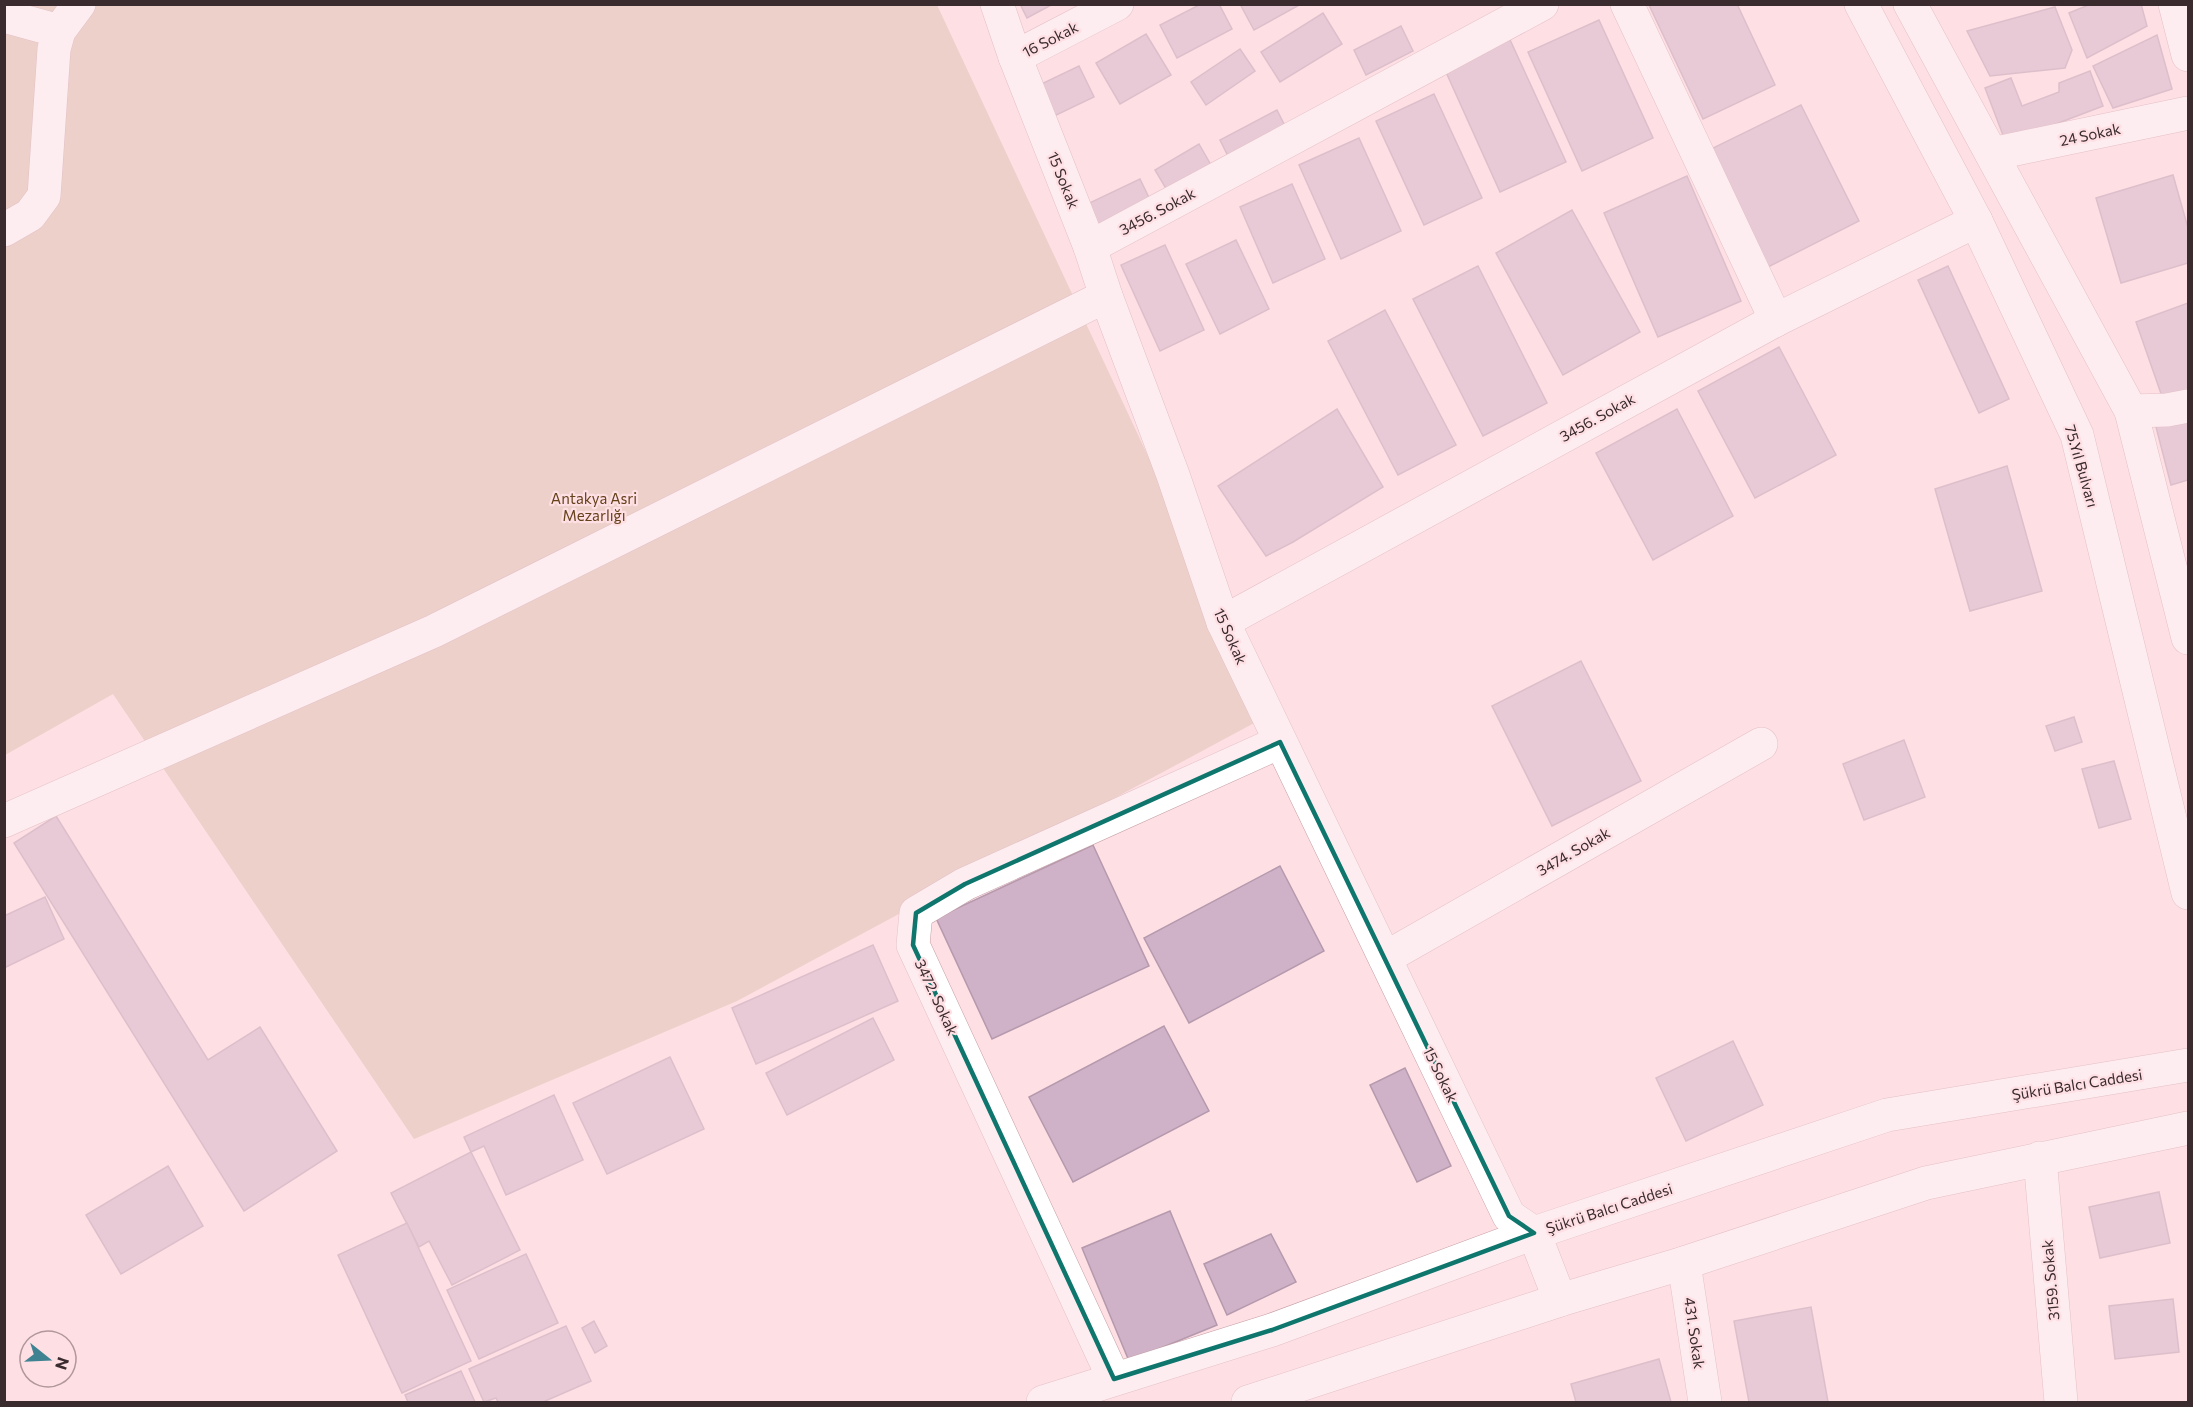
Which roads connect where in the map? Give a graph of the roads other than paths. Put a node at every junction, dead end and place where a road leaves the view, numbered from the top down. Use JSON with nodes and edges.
{"nodes":[{"id":1,"x":79,"y":4,"type":"edge"},
{"id":2,"x":997,"y":4,"type":"edge"},
{"id":3,"x":1117,"y":4,"type":"edge"},
{"id":4,"x":1542,"y":4,"type":"edge"},
{"id":5,"x":1627,"y":4,"type":"edge"},
{"id":6,"x":1861,"y":4,"type":"edge"},
{"id":7,"x":1910,"y":4,"type":"edge"},
{"id":8,"x":2175,"y":4,"type":"edge"},
{"id":9,"x":4,"y":16,"type":"edge"},
{"id":10,"x":59,"y":31,"type":"junction"},
{"id":11,"x":2188,"y":54,"type":"edge"},
{"id":12,"x":1015,"y":57,"type":"junction"},
{"id":13,"x":2188,"y":113,"type":"edge"},
{"id":14,"x":1992,"y":154,"type":"junction"},
{"id":15,"x":1976,"y":221,"type":"junction"},
{"id":16,"x":4,"y":230,"type":"edge"},
{"id":17,"x":1090,"y":247,"type":"junction"},
{"id":18,"x":1106,"y":296,"type":"junction"},
{"id":19,"x":1776,"y":320,"type":"junction"},
{"id":20,"x":2188,"y":406,"type":"edge"},
{"id":21,"x":2131,"y":411,"type":"junction"},
{"id":22,"x":1223,"y":622,"type":"junction"},
{"id":23,"x":2188,"y":638,"type":"edge"},
{"id":24,"x":1280,"y":742,"type":"junction"},
{"id":25,"x":1761,"y":744,"type":"dead end"},
{"id":26,"x":4,"y":821,"type":"edge"},
{"id":27,"x":2188,"y":893,"type":"edge"},
{"id":28,"x":1385,"y":958,"type":"junction"},
{"id":29,"x":2188,"y":1065,"type":"edge"},
{"id":30,"x":2188,"y":1128,"type":"edge"},
{"id":31,"x":2040,"y":1158,"type":"junction"},
{"id":32,"x":1534,"y":1233,"type":"junction"},
{"id":33,"x":1684,"y":1263,"type":"junction"},
{"id":34,"x":1560,"y":1300,"type":"junction"},
{"id":35,"x":1114,"y":1379,"type":"junction"},
{"id":36,"x":1292,"y":1396,"type":"edge"},
{"id":37,"x":1042,"y":1402,"type":"edge"},
{"id":38,"x":1248,"y":1402,"type":"edge"},
{"id":39,"x":1705,"y":1402,"type":"edge"},
{"id":40,"x":2061,"y":1402,"type":"edge"}],
"edges":[{"from":1,"to":10,"type":"street"},
{"from":2,"to":12,"type":"street","name":"15 Sokak"},
{"from":3,"to":12,"type":"street","name":"16 Sokak"},
{"from":4,"to":17,"type":"street","name":"3456. Sokak"},
{"from":5,"to":19,"type":"street"},
{"from":6,"to":15,"type":"street","name":"75.Yıl Bulvarı"},
{"from":7,"to":14,"type":"street"},
{"from":8,"to":11,"type":"street"},
{"from":9,"to":10,"type":"street"},
{"from":10,"to":16,"type":"street"},
{"from":12,"to":17,"type":"street","name":"15 Sokak"},
{"from":13,"to":14,"type":"street","name":"24 Sokak"},
{"from":14,"to":21,"type":"street"},
{"from":15,"to":19,"type":"street","name":"3456. Sokak"},
{"from":15,"to":27,"type":"street","name":"75.Yıl Bulvarı"},
{"from":17,"to":18,"type":"street","name":"15 Sokak"},
{"from":18,"to":22,"type":"street","name":"15 Sokak"},
{"from":18,"to":26,"type":"street"},
{"from":19,"to":22,"type":"street","name":"3456. Sokak"},
{"from":20,"to":21,"type":"street"},
{"from":21,"to":23,"type":"street"},
{"from":22,"to":24,"type":"street","name":"15 Sokak"},
{"from":24,"to":28,"type":"street","name":"15 Sokak"},
{"from":24,"to":35,"type":"street","name":"3472. Sokak"},
{"from":25,"to":28,"type":"street","name":"3474. Sokak"},
{"from":28,"to":32,"type":"street","name":"15 Sokak"},
{"from":29,"to":32,"type":"street","name":"Şükrü Balcı Caddesi"},
{"from":30,"to":31,"type":"street"},
{"from":31,"to":33,"type":"street"},
{"from":31,"to":40,"type":"street","name":"3159. Sokak"},
{"from":32,"to":34,"type":"street"},
{"from":32,"to":35,"type":"street","name":"Şükrü Balcı Caddesi"},
{"from":33,"to":34,"type":"street"},
{"from":33,"to":39,"type":"street","name":"431. Sokak"},
{"from":34,"to":36,"type":"street"},
{"from":35,"to":37,"type":"street","name":"Şükrü Balcı Caddesi"},
{"from":36,"to":38,"type":"street"}]}
